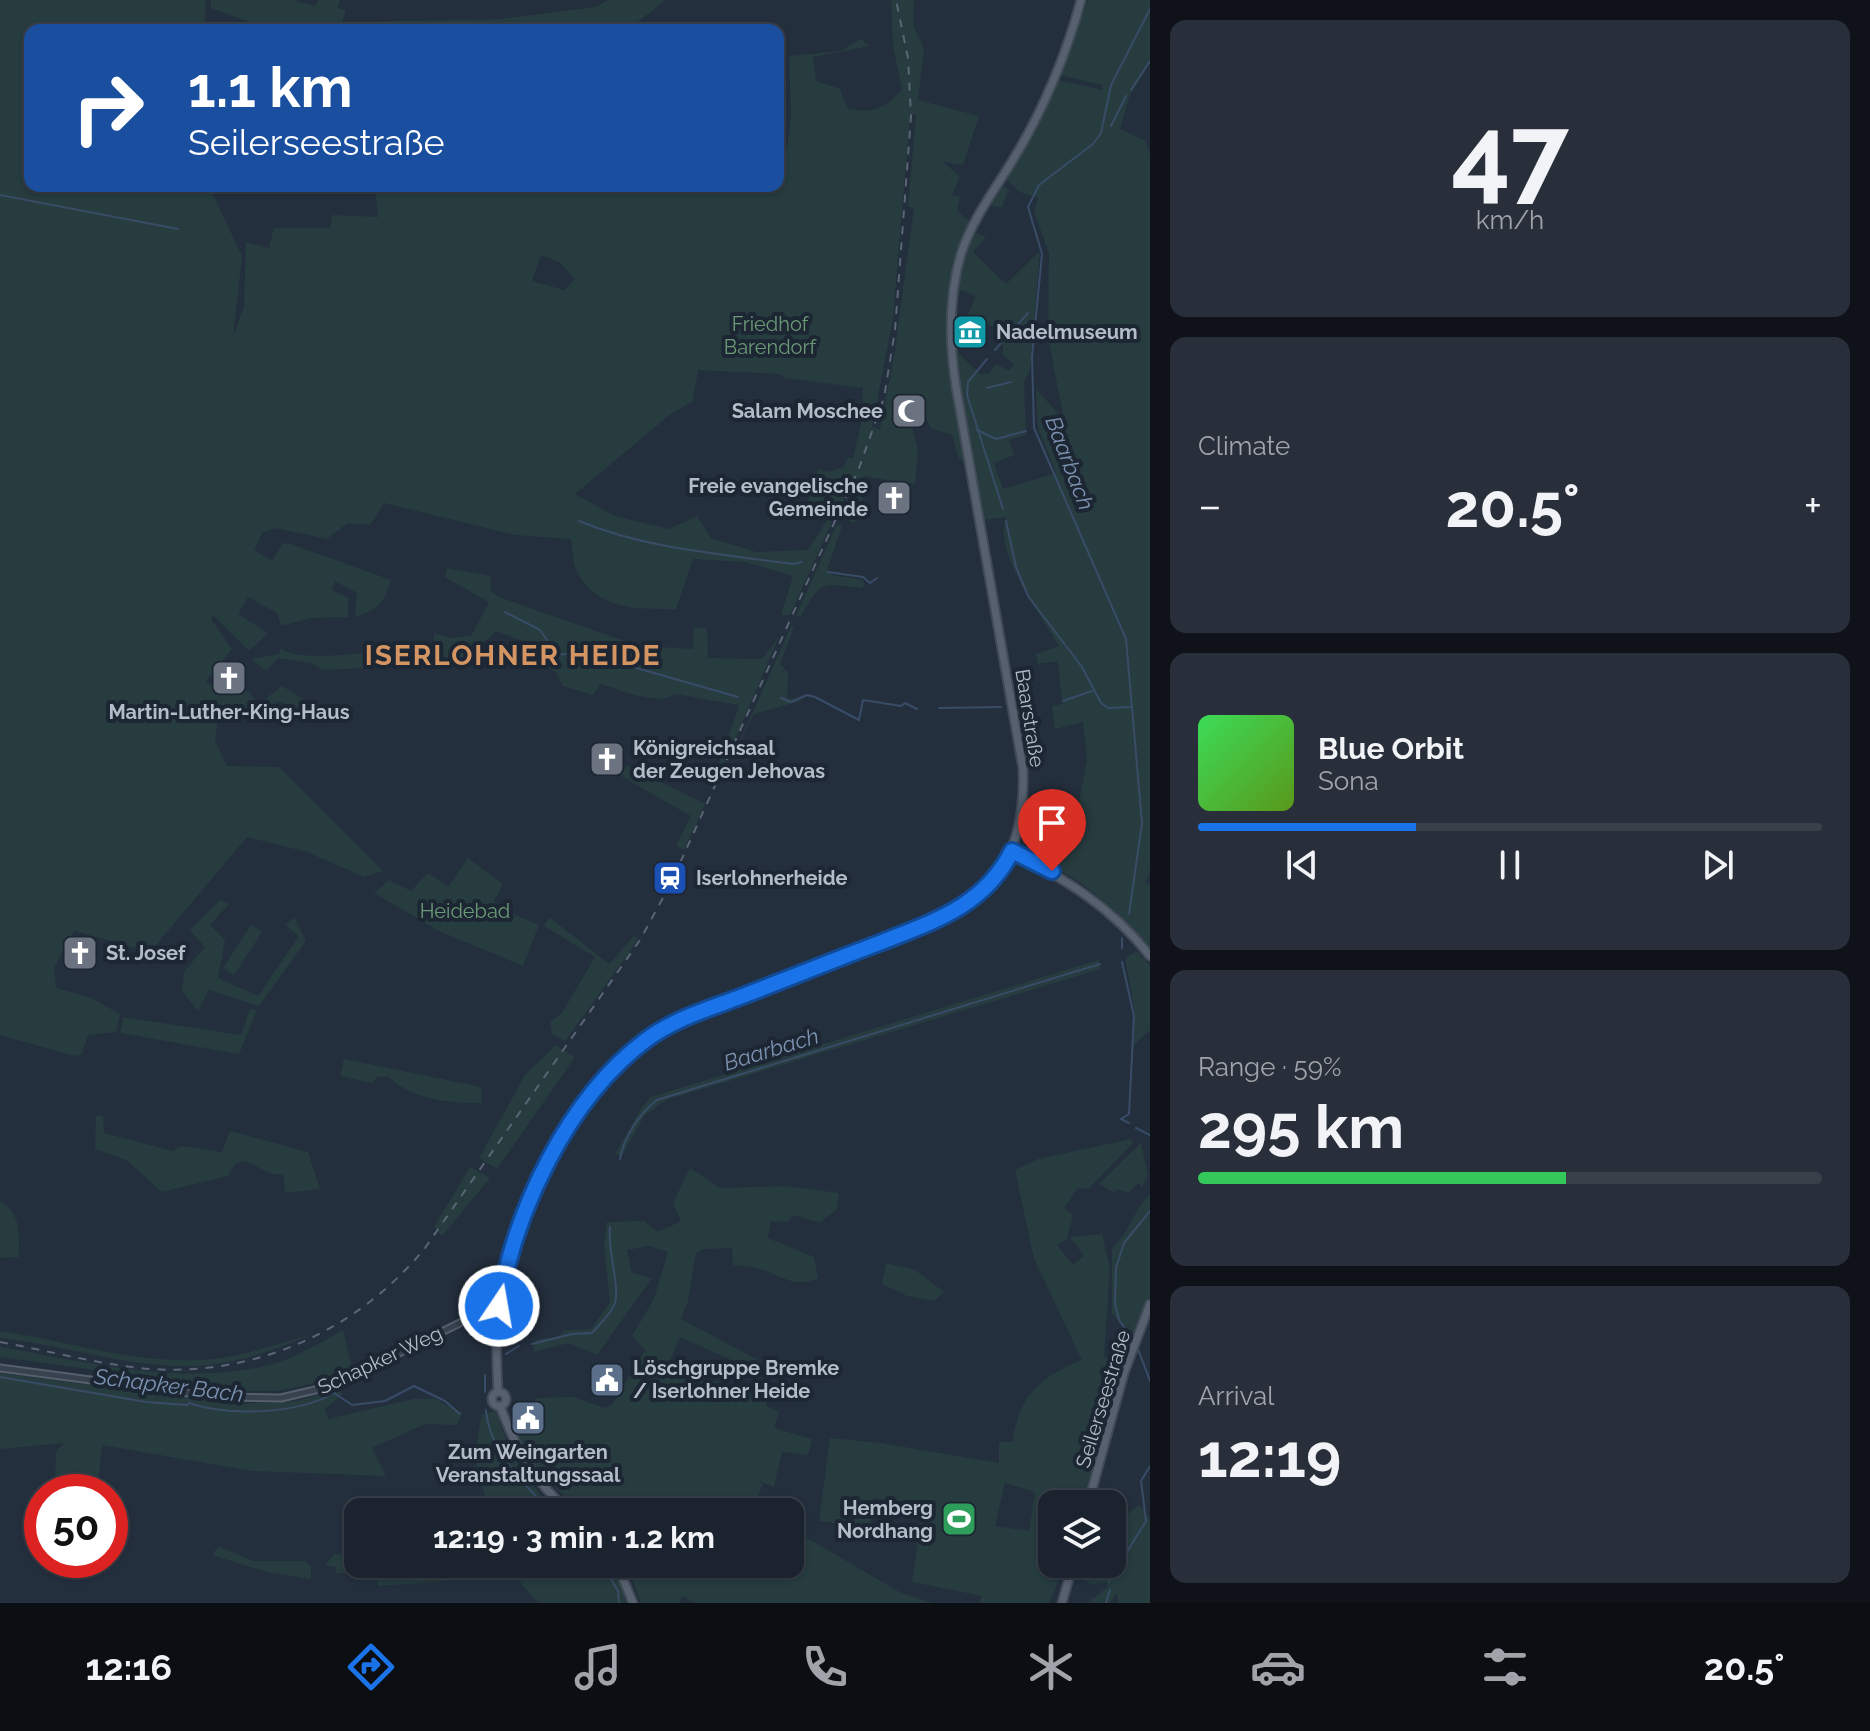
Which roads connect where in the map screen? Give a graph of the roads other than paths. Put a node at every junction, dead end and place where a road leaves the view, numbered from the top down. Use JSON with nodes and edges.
{"nodes":[{"id":1,"x":1081,"y":2,"type":"edge"},
{"id":2,"x":1012,"y":851,"type":"junction"},
{"id":3,"x":1150,"y":956,"type":"edge"},
{"id":4,"x":502,"y":1291,"type":"junction"},
{"id":5,"x":1150,"y":1304,"type":"edge"},
{"id":6,"x":498,"y":1314,"type":"junction"},
{"id":7,"x":472,"y":1317,"type":"junction"},
{"id":8,"x":1150,"y":1317,"type":"edge"},
{"id":9,"x":1142,"y":1324,"type":"junction"},
{"id":10,"x":0,"y":1368,"type":"edge"},
{"id":11,"x":1092,"y":1490,"type":"edge"},
{"id":12,"x":556,"y":1498,"type":"edge"},
{"id":13,"x":623,"y":1578,"type":"edge"},
{"id":14,"x":1069,"y":1578,"type":"edge"},
{"id":15,"x":633,"y":1603,"type":"edge"},
{"id":16,"x":1062,"y":1603,"type":"edge"}],
"edges":[{"from":1,"to":2,"type":"main road","name":"Baarstraße"},
{"from":2,"to":3,"type":"main road"},
{"from":2,"to":4,"type":"main road","name":"Baarstraße"},
{"from":4,"to":6,"type":"main road","name":"Baarstraße"},
{"from":4,"to":7,"type":"street","name":"Schapker Weg"},
{"from":5,"to":9,"type":"main road","name":"Seilerseestraße"},
{"from":6,"to":7,"type":"street","name":"Schapker Weg"},
{"from":6,"to":12,"type":"main road","name":"Baarstraße"},
{"from":7,"to":10,"type":"street","name":"Schapker Weg"},
{"from":8,"to":9,"type":"main road"},
{"from":9,"to":11,"type":"main road","name":"Seilerseestraße"},
{"from":13,"to":15,"type":"main road"},
{"from":14,"to":16,"type":"main road"}]}
